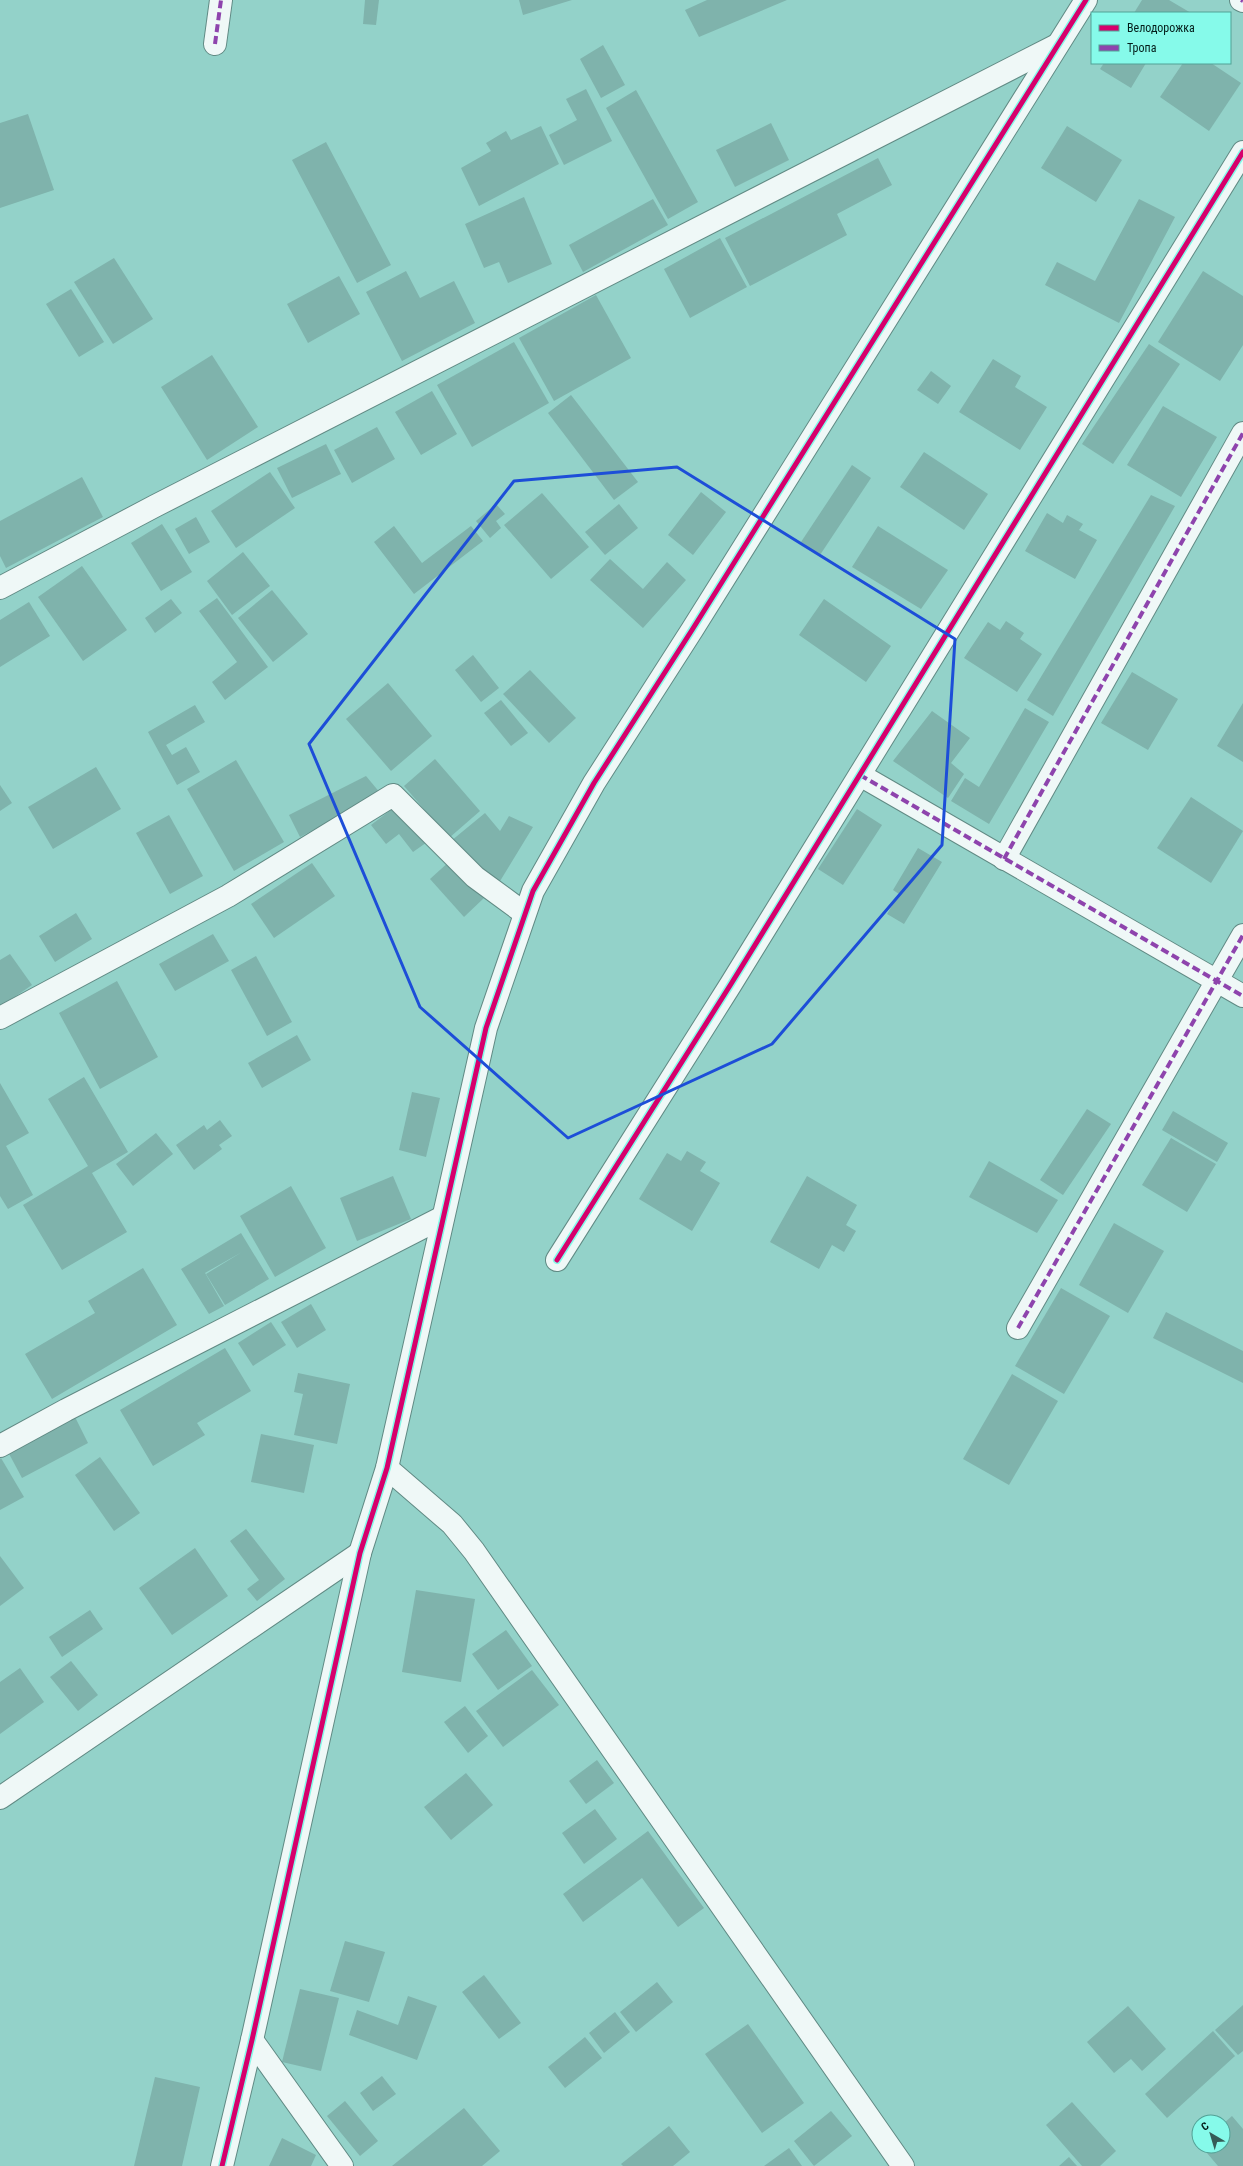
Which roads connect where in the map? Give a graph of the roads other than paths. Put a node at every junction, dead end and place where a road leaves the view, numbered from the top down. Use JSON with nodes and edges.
{"nodes":[{"id":1,"x":221,"y":0,"type":"edge"},
{"id":2,"x":1086,"y":0,"type":"edge"},
{"id":3,"x":215,"y":44,"type":"dead end"},
{"id":4,"x":1057,"y":45,"type":"junction"},
{"id":5,"x":1243,"y":152,"type":"edge"},
{"id":6,"x":1243,"y":433,"type":"edge"},
{"id":7,"x":0,"y":588,"type":"edge"},
{"id":8,"x":860,"y":775,"type":"junction"},
{"id":9,"x":1004,"y":859,"type":"junction"},
{"id":10,"x":524,"y":913,"type":"junction"},
{"id":11,"x":1243,"y":935,"type":"edge"},
{"id":12,"x":1216,"y":982,"type":"junction"},
{"id":13,"x":1243,"y":996,"type":"edge"},
{"id":14,"x":0,"y":1018,"type":"edge"},
{"id":15,"x":442,"y":1217,"type":"junction"},
{"id":16,"x":557,"y":1260,"type":"dead end"},
{"id":17,"x":1018,"y":1328,"type":"dead end"},
{"id":18,"x":0,"y":1446,"type":"edge"},
{"id":19,"x":387,"y":1468,"type":"junction"},
{"id":20,"x":360,"y":1552,"type":"junction"},
{"id":21,"x":0,"y":1798,"type":"edge"},
{"id":22,"x":252,"y":2040,"type":"junction"},
{"id":23,"x":222,"y":2166,"type":"edge"},
{"id":24,"x":342,"y":2166,"type":"edge"},
{"id":25,"x":903,"y":2166,"type":"edge"}],
"edges":[{"from":1,"to":3,"type":"street"},
{"from":2,"to":4,"type":"street"},
{"from":4,"to":7,"type":"street"},
{"from":4,"to":10,"type":"street"},
{"from":5,"to":8,"type":"street"},
{"from":6,"to":9,"type":"street"},
{"from":8,"to":9,"type":"street"},
{"from":8,"to":16,"type":"street"},
{"from":9,"to":12,"type":"street"},
{"from":10,"to":14,"type":"street"},
{"from":10,"to":15,"type":"street"},
{"from":11,"to":12,"type":"street"},
{"from":12,"to":13,"type":"street"},
{"from":12,"to":17,"type":"street"},
{"from":15,"to":18,"type":"street"},
{"from":15,"to":19,"type":"street"},
{"from":19,"to":20,"type":"street"},
{"from":19,"to":25,"type":"street"},
{"from":20,"to":21,"type":"street"},
{"from":20,"to":22,"type":"street"},
{"from":22,"to":23,"type":"street"},
{"from":22,"to":24,"type":"street"}]}
